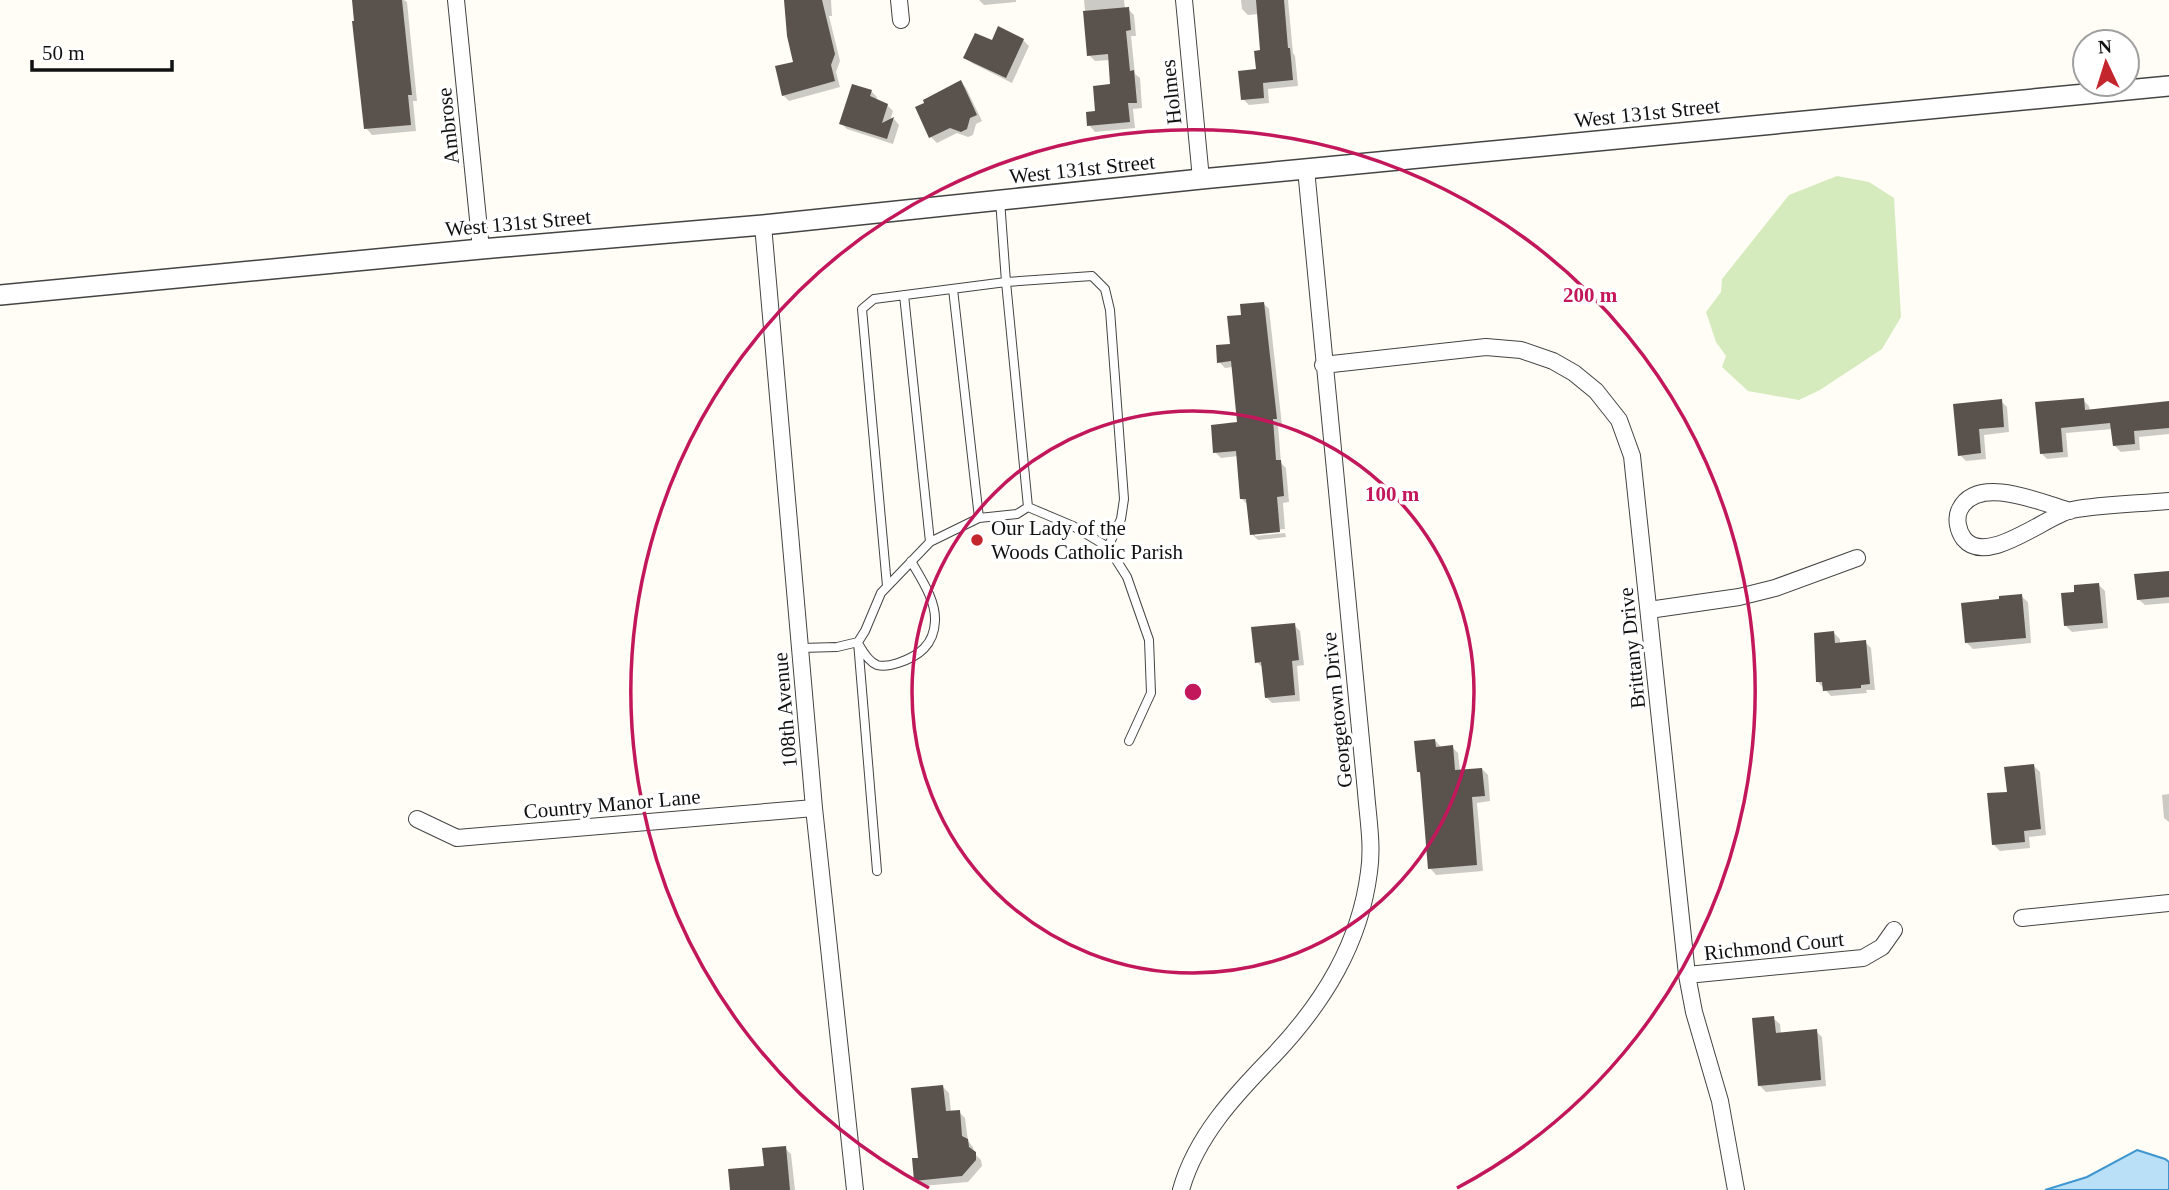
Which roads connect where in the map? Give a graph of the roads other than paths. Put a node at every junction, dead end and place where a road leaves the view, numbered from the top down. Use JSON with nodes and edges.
{"nodes":[{"id":1,"x":456,"y":0,"type":"edge"},
{"id":2,"x":899,"y":0,"type":"edge"},
{"id":3,"x":1184,"y":0,"type":"edge"},
{"id":4,"x":901,"y":20,"type":"dead end"},
{"id":5,"x":2169,"y":86,"type":"edge"},
{"id":6,"x":1306,"y":169,"type":"junction"},
{"id":7,"x":1201,"y":179,"type":"junction"},
{"id":8,"x":1000,"y":200,"type":"junction"},
{"id":9,"x":763,"y":225,"type":"junction"},
{"id":10,"x":481,"y":249,"type":"junction"},
{"id":11,"x":1006,"y":282,"type":"junction"},
{"id":12,"x":953,"y":289,"type":"junction"},
{"id":13,"x":0,"y":295,"type":"edge"},
{"id":14,"x":904,"y":295,"type":"junction"},
{"id":15,"x":1324,"y":365,"type":"junction"},
{"id":16,"x":2169,"y":501,"type":"edge"},
{"id":17,"x":1028,"y":507,"type":"junction"},
{"id":18,"x":2070,"y":511,"type":"junction"},
{"id":19,"x":979,"y":519,"type":"junction"},
{"id":20,"x":930,"y":542,"type":"junction"},
{"id":21,"x":1108,"y":547,"type":"junction"},
{"id":22,"x":1857,"y":558,"type":"dead end"},
{"id":23,"x":911,"y":561,"type":"junction"},
{"id":24,"x":887,"y":586,"type":"junction"},
{"id":25,"x":1649,"y":610,"type":"junction"},
{"id":26,"x":858,"y":642,"type":"junction"},
{"id":27,"x":800,"y":648,"type":"junction"},
{"id":28,"x":1129,"y":741,"type":"dead end"},
{"id":29,"x":814,"y":808,"type":"junction"},
{"id":30,"x":417,"y":819,"type":"dead end"},
{"id":31,"x":877,"y":871,"type":"dead end"},
{"id":32,"x":2169,"y":903,"type":"edge"},
{"id":33,"x":2021,"y":918,"type":"dead end"},
{"id":34,"x":1895,"y":930,"type":"dead end"},
{"id":35,"x":1688,"y":975,"type":"junction"},
{"id":36,"x":855,"y":1190,"type":"edge"},
{"id":37,"x":1181,"y":1190,"type":"edge"},
{"id":38,"x":1736,"y":1190,"type":"edge"}],
"edges":[{"from":1,"to":10,"type":"street","name":"Ambrose"},
{"from":2,"to":4,"type":"street"},
{"from":3,"to":7,"type":"street","name":"Holmes"},
{"from":5,"to":6,"type":"street","name":"West 131st Street"},
{"from":6,"to":7,"type":"street","name":"West 131st Street"},
{"from":6,"to":15,"type":"street","name":"Georgetown Drive"},
{"from":7,"to":8,"type":"street","name":"West 131st Street"},
{"from":8,"to":9,"type":"street","name":"West 131st Street"},
{"from":8,"to":11,"type":"lane"},
{"from":9,"to":10,"type":"street","name":"West 131st Street"},
{"from":9,"to":27,"type":"street","name":"108th Avenue"},
{"from":10,"to":13,"type":"street","name":"West 131st Street"},
{"from":11,"to":12,"type":"lane"},
{"from":11,"to":17,"type":"lane"},
{"from":11,"to":21,"type":"lane"},
{"from":12,"to":14,"type":"lane"},
{"from":12,"to":19,"type":"lane"},
{"from":14,"to":20,"type":"lane"},
{"from":14,"to":24,"type":"lane"},
{"from":15,"to":25,"type":"street","name":"Brittany Drive"},
{"from":15,"to":37,"type":"street","name":"Georgetown Drive"},
{"from":16,"to":18,"type":"street"},
{"from":17,"to":19,"type":"lane"},
{"from":17,"to":21,"type":"lane"},
{"from":18,"to":18,"type":"street"},
{"from":19,"to":20,"type":"lane"},
{"from":20,"to":23,"type":"lane"},
{"from":21,"to":28,"type":"lane"},
{"from":22,"to":25,"type":"street"},
{"from":23,"to":24,"type":"lane"},
{"from":23,"to":26,"type":"lane"},
{"from":24,"to":26,"type":"lane"},
{"from":25,"to":35,"type":"street","name":"Brittany Drive"},
{"from":26,"to":27,"type":"lane"},
{"from":26,"to":31,"type":"lane"},
{"from":27,"to":29,"type":"street","name":"108th Avenue"},
{"from":29,"to":30,"type":"street","name":"Country Manor Lane"},
{"from":29,"to":36,"type":"street","name":"108th Avenue"},
{"from":32,"to":33,"type":"street"},
{"from":34,"to":35,"type":"street","name":"Richmond Court"},
{"from":35,"to":38,"type":"street","name":"Brittany Drive"}]}
